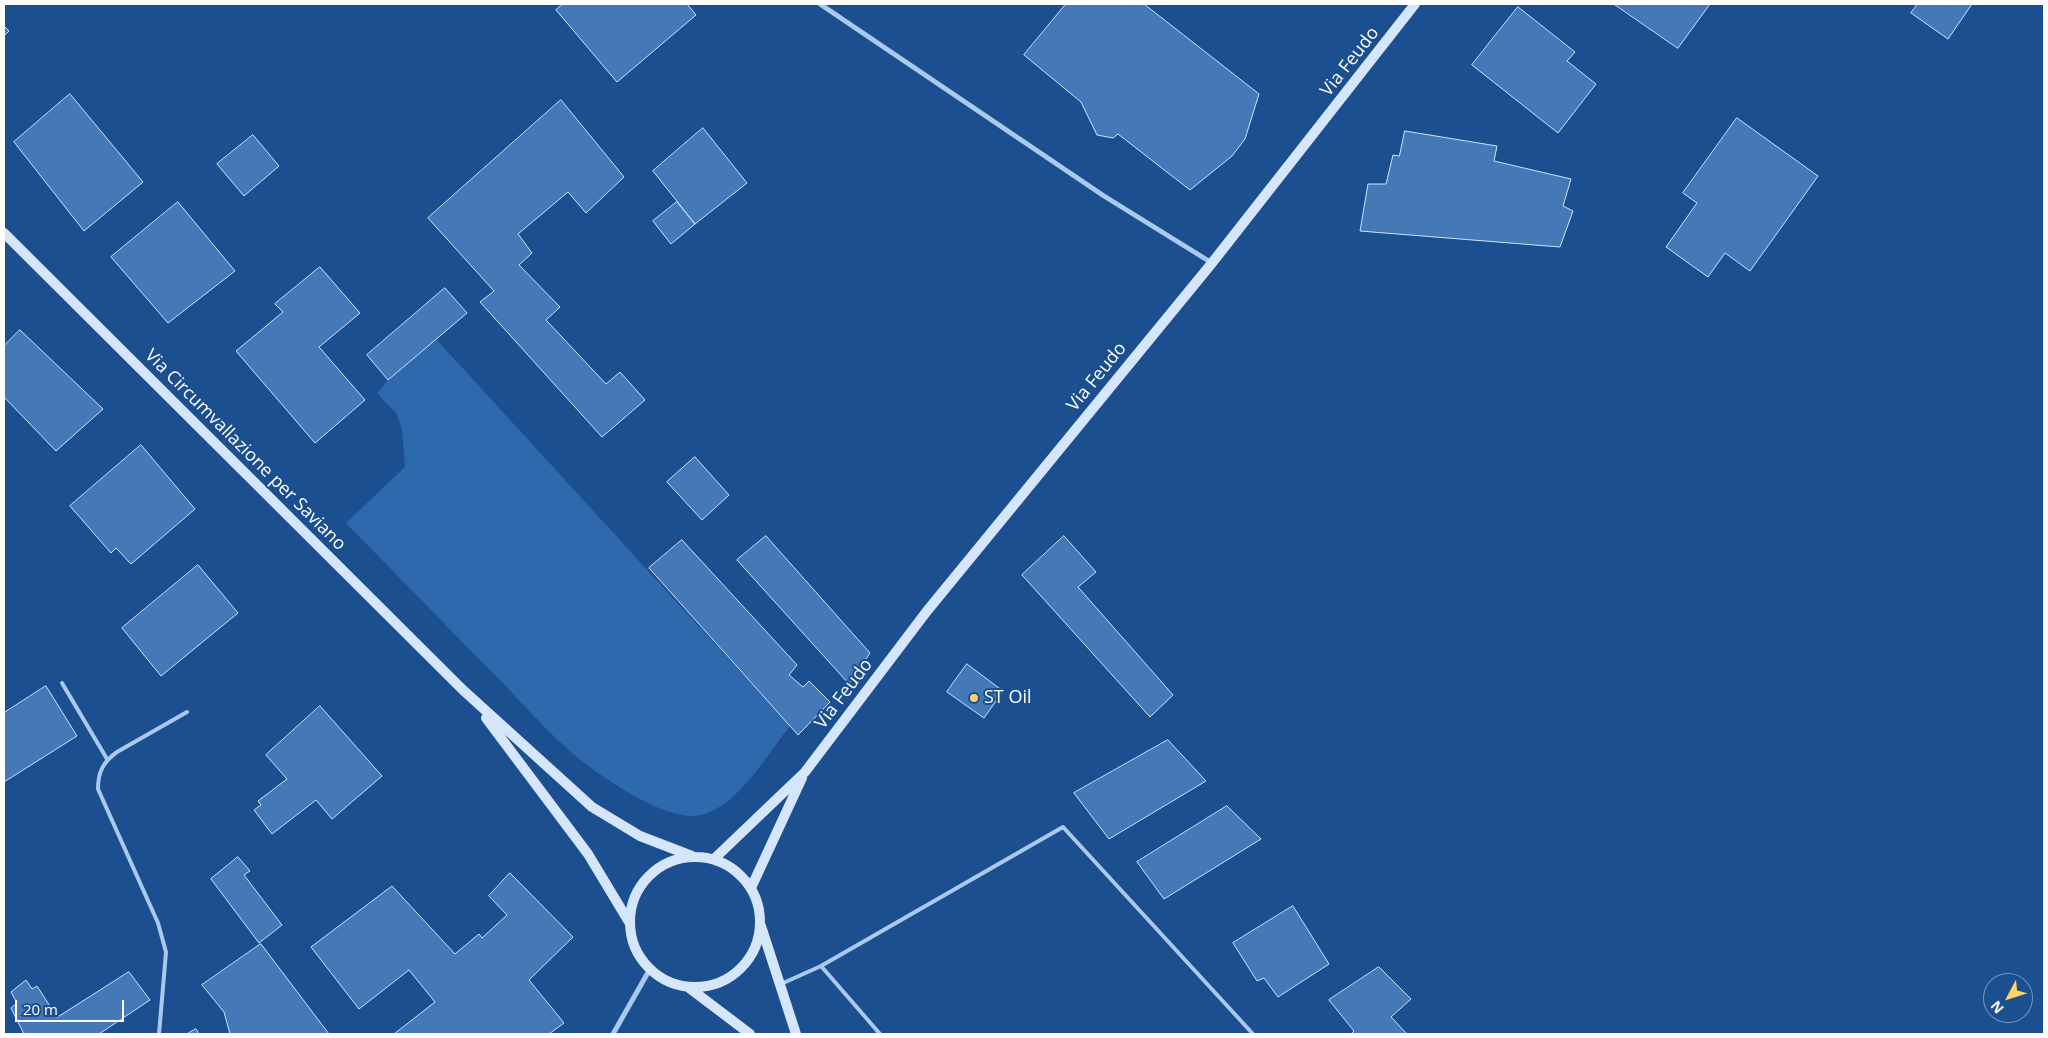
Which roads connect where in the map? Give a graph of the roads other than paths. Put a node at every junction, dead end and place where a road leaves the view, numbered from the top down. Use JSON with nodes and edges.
{"nodes":[{"id":1,"x":820,"y":4,"type":"edge"},
{"id":2,"x":1415,"y":4,"type":"edge"},
{"id":3,"x":4,"y":233,"type":"edge"},
{"id":4,"x":1212,"y":263,"type":"junction"},
{"id":5,"x":62,"y":683,"type":"dead end"},
{"id":6,"x":463,"y":690,"type":"junction"},
{"id":7,"x":187,"y":712,"type":"dead end"},
{"id":8,"x":107,"y":759,"type":"junction"},
{"id":9,"x":804,"y":772,"type":"junction"},
{"id":10,"x":692,"y":856,"type":"junction"},
{"id":11,"x":714,"y":859,"type":"junction"},
{"id":12,"x":751,"y":888,"type":"junction"},
{"id":13,"x":629,"y":922,"type":"junction"},
{"id":14,"x":760,"y":922,"type":"junction"},
{"id":15,"x":821,"y":966,"type":"junction"},
{"id":16,"x":650,"y":969,"type":"junction"},
{"id":17,"x":780,"y":986,"type":"junction"},
{"id":18,"x":688,"y":987,"type":"junction"},
{"id":19,"x":159,"y":1034,"type":"edge"},
{"id":20,"x":613,"y":1034,"type":"edge"},
{"id":21,"x":750,"y":1034,"type":"edge"},
{"id":22,"x":796,"y":1034,"type":"edge"},
{"id":23,"x":880,"y":1034,"type":"edge"},
{"id":24,"x":1253,"y":1034,"type":"edge"}],
"edges":[{"from":1,"to":4,"type":"street"},
{"from":2,"to":4,"type":"main road","name":"Via Feudo"},
{"from":3,"to":6,"type":"main road","name":"Via Circumvallazione per Saviano"},
{"from":4,"to":9,"type":"main road","name":"Via Feudo"},
{"from":5,"to":8,"type":"lane"},
{"from":6,"to":10,"type":"main road","name":"Via Circumvallazione per Saviano"},
{"from":6,"to":13,"type":"main road","name":"Via Circumvallazione per Saviano"},
{"from":7,"to":8,"type":"lane"},
{"from":8,"to":19,"type":"lane"},
{"from":9,"to":11,"type":"main road","name":"Via Feudo"},
{"from":9,"to":12,"type":"main road","name":"Via Feudo"},
{"from":10,"to":11,"type":"main road"},
{"from":10,"to":13,"type":"main road"},
{"from":11,"to":12,"type":"main road"},
{"from":12,"to":14,"type":"main road"},
{"from":13,"to":16,"type":"main road"},
{"from":14,"to":17,"type":"main road"},
{"from":14,"to":18,"type":"main road"},
{"from":15,"to":17,"type":"lane"},
{"from":15,"to":23,"type":"lane"},
{"from":15,"to":24,"type":"lane"},
{"from":16,"to":18,"type":"main road"},
{"from":16,"to":20,"type":"street"},
{"from":17,"to":22,"type":"main road"},
{"from":18,"to":21,"type":"main road"}]}
